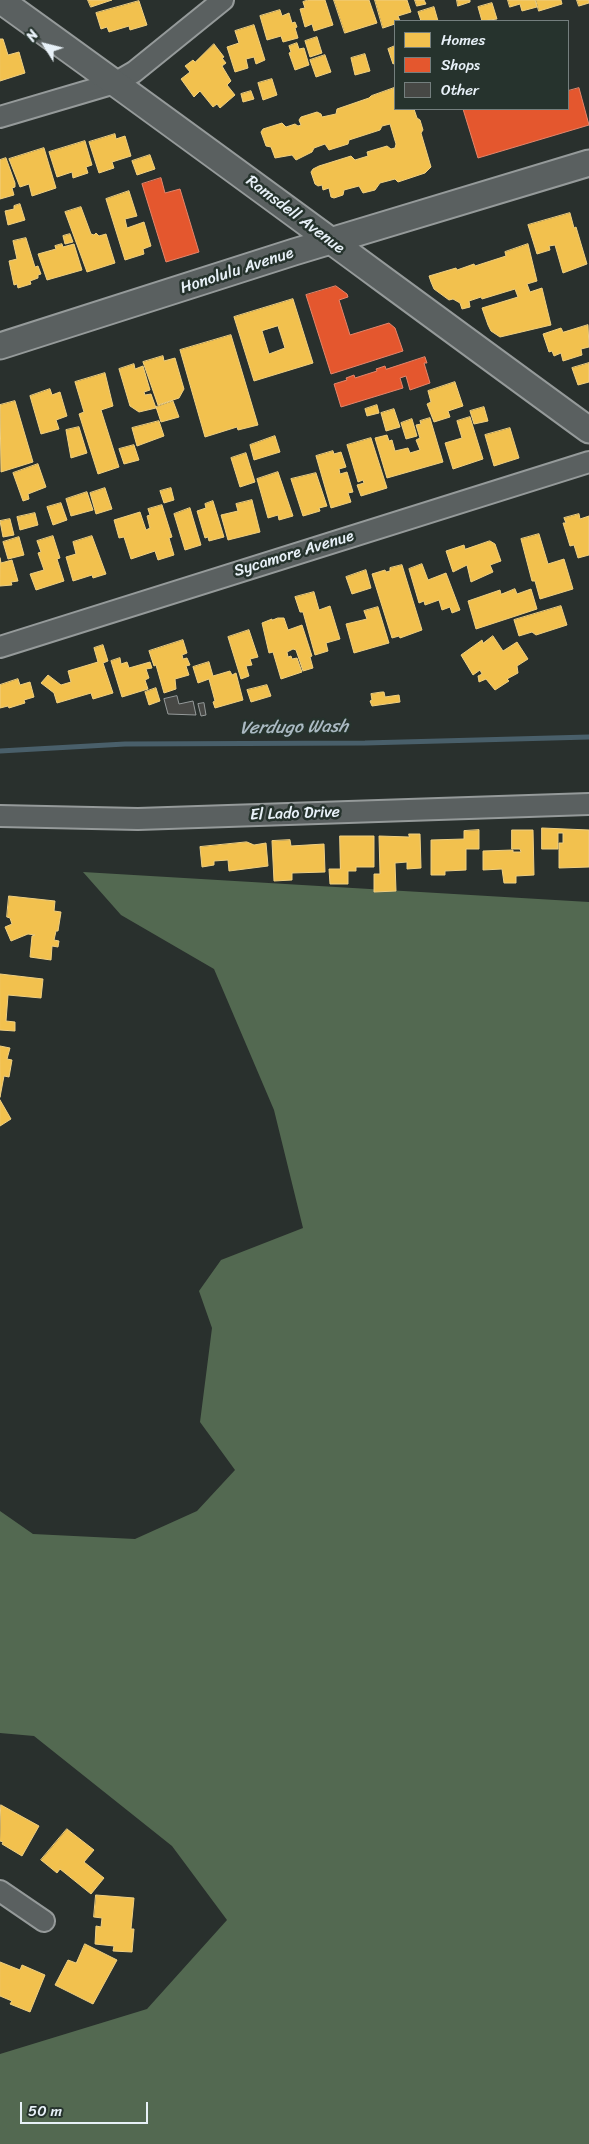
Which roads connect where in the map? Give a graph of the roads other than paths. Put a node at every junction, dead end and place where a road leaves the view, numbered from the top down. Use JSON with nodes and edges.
{"nodes":[{"id":1,"x":0,"y":0,"type":"edge"},
{"id":2,"x":224,"y":0,"type":"edge"},
{"id":3,"x":115,"y":83,"type":"junction"},
{"id":4,"x":0,"y":117,"type":"edge"},
{"id":5,"x":589,"y":163,"type":"edge"},
{"id":6,"x":330,"y":241,"type":"junction"},
{"id":7,"x":0,"y":346,"type":"edge"},
{"id":8,"x":589,"y":430,"type":"edge"},
{"id":9,"x":589,"y":462,"type":"edge"},
{"id":10,"x":0,"y":646,"type":"edge"},
{"id":11,"x":589,"y":804,"type":"edge"},
{"id":12,"x":0,"y":816,"type":"edge"},
{"id":13,"x":0,"y":1891,"type":"edge"},
{"id":14,"x":44,"y":1921,"type":"dead end"}],
"edges":[{"from":1,"to":3,"type":"street","name":"Ramsdell Avenue"},
{"from":2,"to":3,"type":"street"},
{"from":3,"to":4,"type":"street"},
{"from":3,"to":6,"type":"street","name":"Ramsdell Avenue"},
{"from":5,"to":6,"type":"street","name":"Honolulu Avenue"},
{"from":6,"to":7,"type":"street","name":"Honolulu Avenue"},
{"from":6,"to":8,"type":"street","name":"Ramsdell Avenue"},
{"from":9,"to":10,"type":"street","name":"Sycamore Avenue"},
{"from":11,"to":12,"type":"street","name":"El Lado Drive"},
{"from":13,"to":14,"type":"street"}]}
